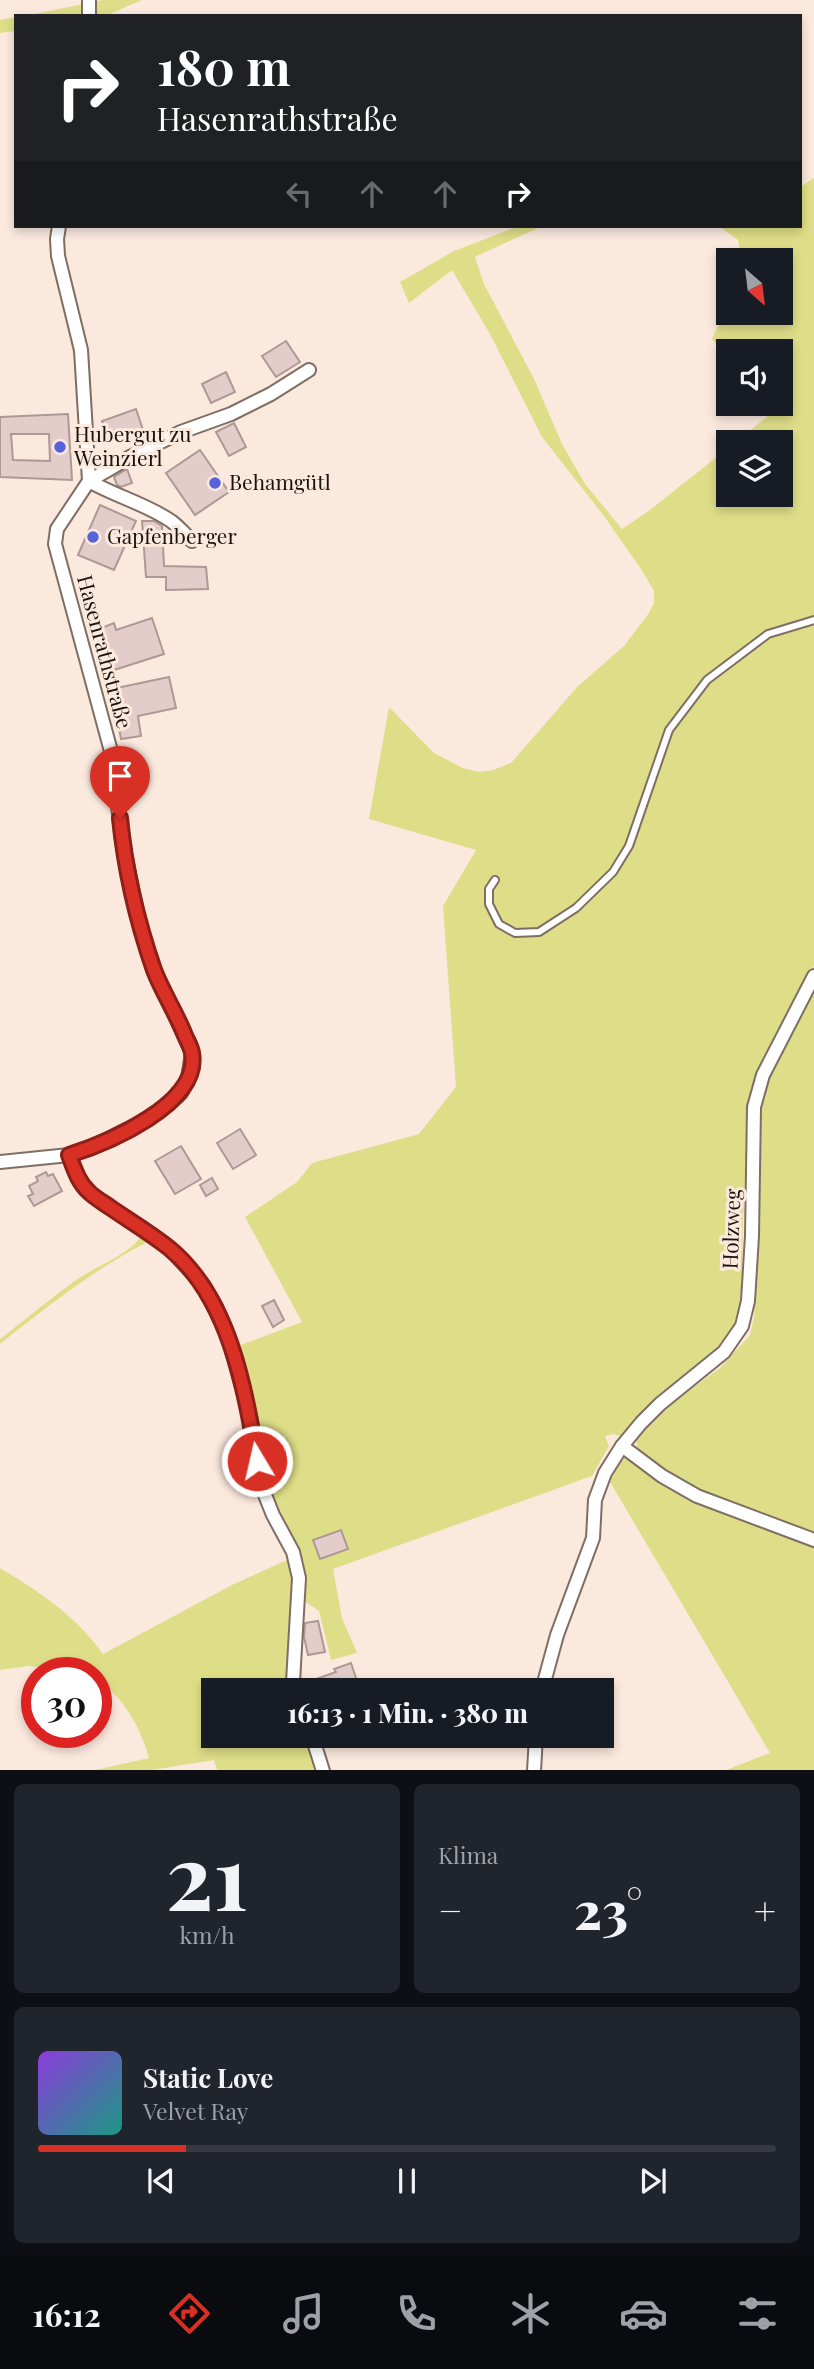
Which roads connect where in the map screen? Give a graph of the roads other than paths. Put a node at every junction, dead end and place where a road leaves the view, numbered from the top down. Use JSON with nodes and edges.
{"nodes":[{"id":1,"x":59,"y":228,"type":"edge"},
{"id":2,"x":309,"y":370,"type":"dead end"},
{"id":3,"x":89,"y":481,"type":"junction"},
{"id":4,"x":192,"y":541,"type":"dead end"},
{"id":5,"x":814,"y":621,"type":"edge"},
{"id":6,"x":495,"y":880,"type":"dead end"},
{"id":7,"x":814,"y":976,"type":"edge"},
{"id":8,"x":69,"y":1155,"type":"junction"},
{"id":9,"x":0,"y":1162,"type":"edge"},
{"id":10,"x":622,"y":1446,"type":"junction"},
{"id":11,"x":814,"y":1540,"type":"edge"},
{"id":12,"x":293,"y":1678,"type":"edge"},
{"id":13,"x":545,"y":1678,"type":"edge"},
{"id":14,"x":316,"y":1748,"type":"edge"},
{"id":15,"x":535,"y":1748,"type":"edge"},
{"id":16,"x":323,"y":1770,"type":"edge"},
{"id":17,"x":534,"y":1770,"type":"edge"}],
"edges":[{"from":1,"to":3,"type":"street"},
{"from":2,"to":3,"type":"street","name":"Hasenrathstraße"},
{"from":3,"to":4,"type":"street"},
{"from":3,"to":8,"type":"street","name":"Hasenrathstraße"},
{"from":5,"to":6,"type":"lane"},
{"from":7,"to":10,"type":"street","name":"Holzweg"},
{"from":8,"to":9,"type":"street","name":"Hasenrathstraße"},
{"from":8,"to":12,"type":"street"},
{"from":10,"to":11,"type":"street"},
{"from":10,"to":13,"type":"street"},
{"from":14,"to":16,"type":"street"},
{"from":15,"to":17,"type":"street"}]}
